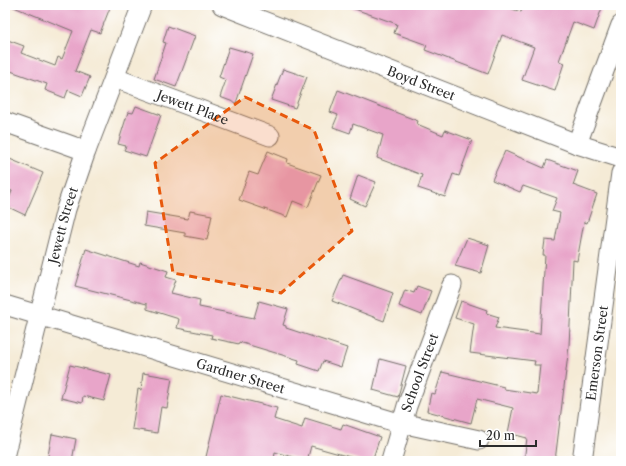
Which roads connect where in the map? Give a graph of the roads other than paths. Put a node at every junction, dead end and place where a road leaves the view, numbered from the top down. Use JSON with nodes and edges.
{"nodes":[{"id":1,"x":142,"y":5,"type":"edge"},
{"id":2,"x":222,"y":5,"type":"edge"},
{"id":3,"x":621,"y":25,"type":"edge"},
{"id":4,"x":115,"y":78,"type":"junction"},
{"id":5,"x":5,"y":122,"type":"edge"},
{"id":6,"x":270,"y":136,"type":"dead end"},
{"id":7,"x":577,"y":144,"type":"junction"},
{"id":8,"x":86,"y":151,"type":"junction"},
{"id":9,"x":621,"y":158,"type":"edge"},
{"id":10,"x":621,"y":173,"type":"edge"},
{"id":11,"x":452,"y":285,"type":"dead end"},
{"id":12,"x":5,"y":305,"type":"edge"},
{"id":13,"x":38,"y":316,"type":"junction"},
{"id":14,"x":402,"y":423,"type":"junction"},
{"id":15,"x":479,"y":440,"type":"dead end"},
{"id":16,"x":5,"y":453,"type":"edge"},
{"id":17,"x":391,"y":461,"type":"edge"},
{"id":18,"x":582,"y":461,"type":"edge"}],
"edges":[{"from":1,"to":4,"type":"street","name":"Jewett Street"},
{"from":2,"to":7,"type":"street","name":"Boyd Street"},
{"from":3,"to":7,"type":"street"},
{"from":4,"to":6,"type":"street","name":"Jewett Place"},
{"from":4,"to":8,"type":"street","name":"Jewett Street"},
{"from":5,"to":8,"type":"street"},
{"from":7,"to":9,"type":"street","name":"Boyd Street"},
{"from":8,"to":13,"type":"street","name":"Jewett Street"},
{"from":10,"to":18,"type":"street","name":"Emerson Street"},
{"from":11,"to":14,"type":"street","name":"School Street"},
{"from":12,"to":13,"type":"street","name":"Gardner Street"},
{"from":13,"to":14,"type":"street","name":"Gardner Street"},
{"from":13,"to":16,"type":"street","name":"Jewett Street"},
{"from":14,"to":15,"type":"street","name":"Gardner Street"},
{"from":14,"to":17,"type":"street","name":"School Street"}]}
